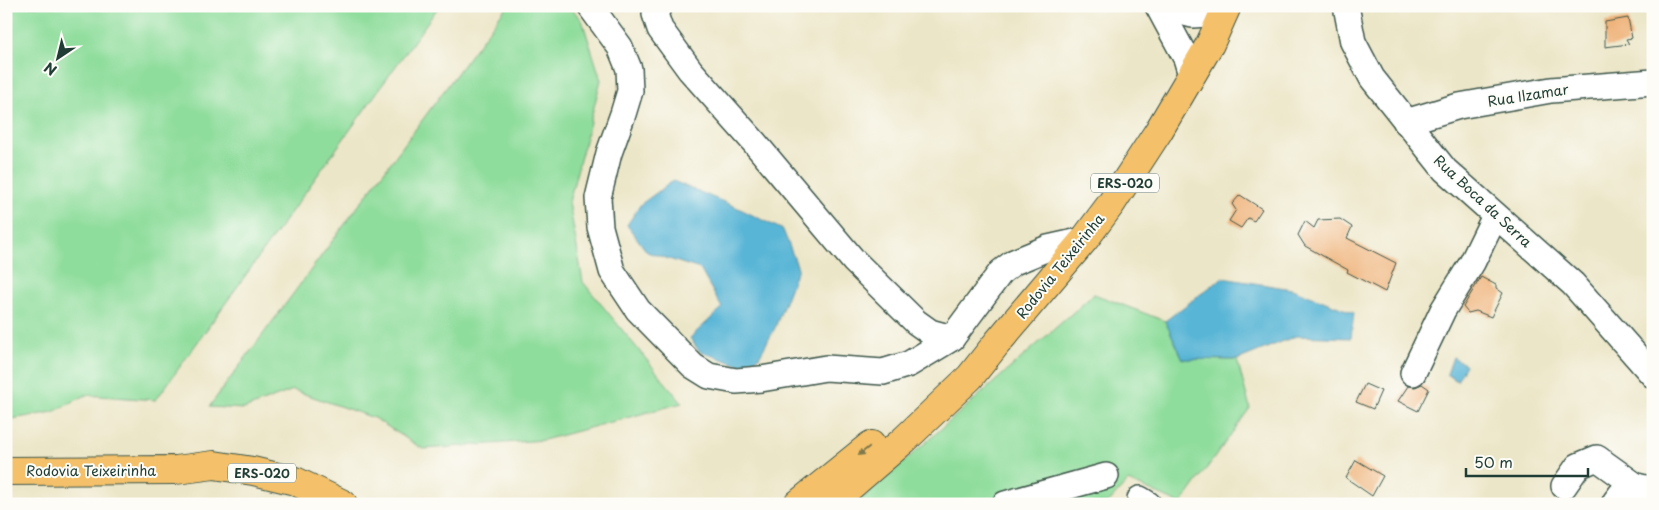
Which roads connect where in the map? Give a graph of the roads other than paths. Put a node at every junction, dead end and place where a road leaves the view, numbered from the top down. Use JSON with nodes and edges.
{"nodes":[{"id":1,"x":590,"y":6,"type":"edge"},
{"id":2,"x":659,"y":6,"type":"edge"},
{"id":3,"x":1158,"y":6,"type":"edge"},
{"id":4,"x":1346,"y":6,"type":"edge"},
{"id":5,"x":1226,"y":10,"type":"edge"},
{"id":6,"x":1191,"y":75,"type":"junction"},
{"id":7,"x":1653,"y":82,"type":"edge"},
{"id":8,"x":1406,"y":122,"type":"junction"},
{"id":9,"x":1495,"y":216,"type":"junction"},
{"id":10,"x":1084,"y":240,"type":"junction"},
{"id":11,"x":952,"y":338,"type":"junction"},
{"id":12,"x":996,"y":343,"type":"junction"},
{"id":13,"x":1413,"y":373,"type":"dead end"},
{"id":14,"x":1653,"y":375,"type":"edge"},
{"id":15,"x":176,"y":470,"type":"junction"},
{"id":16,"x":6,"y":471,"type":"edge"},
{"id":17,"x":1106,"y":476,"type":"dead end"},
{"id":18,"x":1564,"y":486,"type":"dead end"},
{"id":19,"x":1644,"y":488,"type":"edge"},
{"id":20,"x":1615,"y":502,"type":"dead end"},
{"id":21,"x":299,"y":504,"type":"edge"},
{"id":22,"x":343,"y":504,"type":"edge"},
{"id":23,"x":798,"y":504,"type":"edge"},
{"id":24,"x":830,"y":504,"type":"edge"},
{"id":25,"x":1005,"y":504,"type":"edge"}],
"edges":[{"from":1,"to":11,"type":"street"},
{"from":2,"to":11,"type":"street"},
{"from":3,"to":5,"type":"street"},
{"from":3,"to":6,"type":"street"},
{"from":4,"to":8,"type":"street","name":"Rua Boca da Serra"},
{"from":5,"to":6,"type":"main road","name":"Rodovia Teixeirinha","number":"ERS-020"},
{"from":6,"to":10,"type":"main road","name":"Rodovia Teixeirinha","number":"ERS-020"},
{"from":7,"to":8,"type":"street","name":"Rua Ilzamar"},
{"from":8,"to":9,"type":"street","name":"Rua Boca da Serra"},
{"from":9,"to":13,"type":"street"},
{"from":9,"to":14,"type":"street","name":"Rua Boca da Serra"},
{"from":10,"to":11,"type":"street"},
{"from":10,"to":12,"type":"main road","name":"Rodovia Teixeirinha","number":"ERS-020"},
{"from":12,"to":23,"type":"main road","name":"Rodovia Teixeirinha","number":"ERS-020","one_way":true},
{"from":12,"to":24,"type":"main road","name":"Rodovia Teixeirinha","number":"ERS-020"},
{"from":15,"to":16,"type":"main road","name":"Rodovia Teixeirinha","number":"ERS-020"},
{"from":15,"to":21,"type":"main road","name":"Rodovia Teixeirinha","number":"ERS-020"},
{"from":15,"to":22,"type":"main road","name":"Rodovia Teixeirinha","number":"ERS-020"},
{"from":17,"to":25,"type":"street"},
{"from":18,"to":19,"type":"street"},
{"from":19,"to":20,"type":"street"}]}
